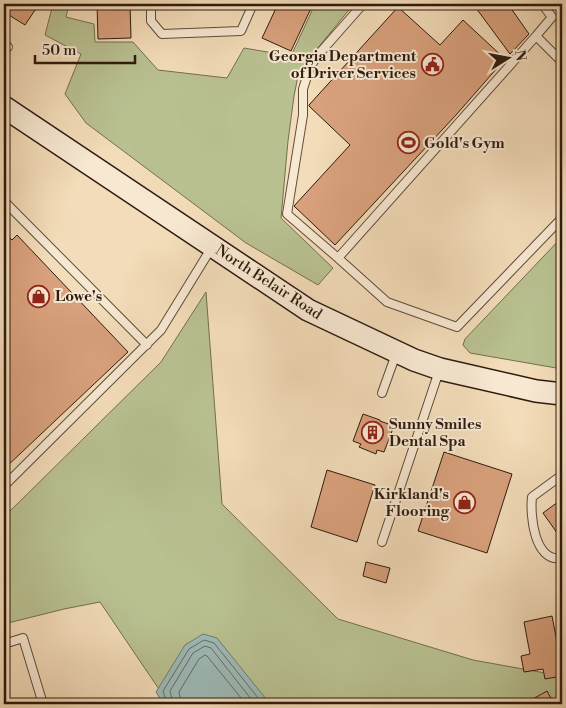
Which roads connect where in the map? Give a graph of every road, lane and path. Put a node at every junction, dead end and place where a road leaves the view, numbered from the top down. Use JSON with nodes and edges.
{"nodes":[{"id":1,"x":151,"y":4,"type":"edge"},
{"id":2,"x":253,"y":4,"type":"edge"},
{"id":3,"x":364,"y":4,"type":"edge"},
{"id":4,"x":542,"y":4,"type":"edge"},
{"id":5,"x":536,"y":36,"type":"junction"},
{"id":6,"x":562,"y":62,"type":"edge"},
{"id":7,"x":4,"y":106,"type":"edge"},
{"id":8,"x":5,"y":206,"type":"edge"},
{"id":9,"x":562,"y":218,"type":"edge"},
{"id":10,"x":213,"y":246,"type":"junction"},
{"id":11,"x":338,"y":258,"type":"junction"},
{"id":12,"x":146,"y":345,"type":"junction"},
{"id":13,"x":397,"y":352,"type":"junction"},
{"id":14,"x":440,"y":369,"type":"junction"},
{"id":15,"x":382,"y":393,"type":"dead end"},
{"id":16,"x":562,"y":394,"type":"edge"},
{"id":17,"x":562,"y":398,"type":"edge"},
{"id":18,"x":562,"y":440,"type":"edge"},
{"id":19,"x":562,"y":475,"type":"edge"},
{"id":20,"x":4,"y":486,"type":"edge"},
{"id":21,"x":382,"y":542,"type":"dead end"},
{"id":22,"x":562,"y":558,"type":"edge"},
{"id":23,"x":4,"y":644,"type":"edge"},
{"id":24,"x":43,"y":704,"type":"edge"}],
"edges":[{"from":1,"to":2,"type":"lane"},
{"from":3,"to":11,"type":"lane"},
{"from":4,"to":5,"type":"lane"},
{"from":5,"to":6,"type":"lane"},
{"from":5,"to":11,"type":"lane"},
{"from":7,"to":10,"type":"street","name":"North Belair Road"},
{"from":8,"to":12,"type":"lane"},
{"from":9,"to":11,"type":"lane"},
{"from":10,"to":12,"type":"lane"},
{"from":10,"to":13,"type":"street","name":"North Belair Road"},
{"from":12,"to":20,"type":"lane"},
{"from":13,"to":14,"type":"street","name":"North Belair Road"},
{"from":13,"to":15,"type":"lane"},
{"from":14,"to":16,"type":"street","name":"North Belair Road"},
{"from":14,"to":21,"type":"lane"},
{"from":17,"to":18,"type":"lane"},
{"from":19,"to":22,"type":"lane"},
{"from":23,"to":24,"type":"lane"}]}
